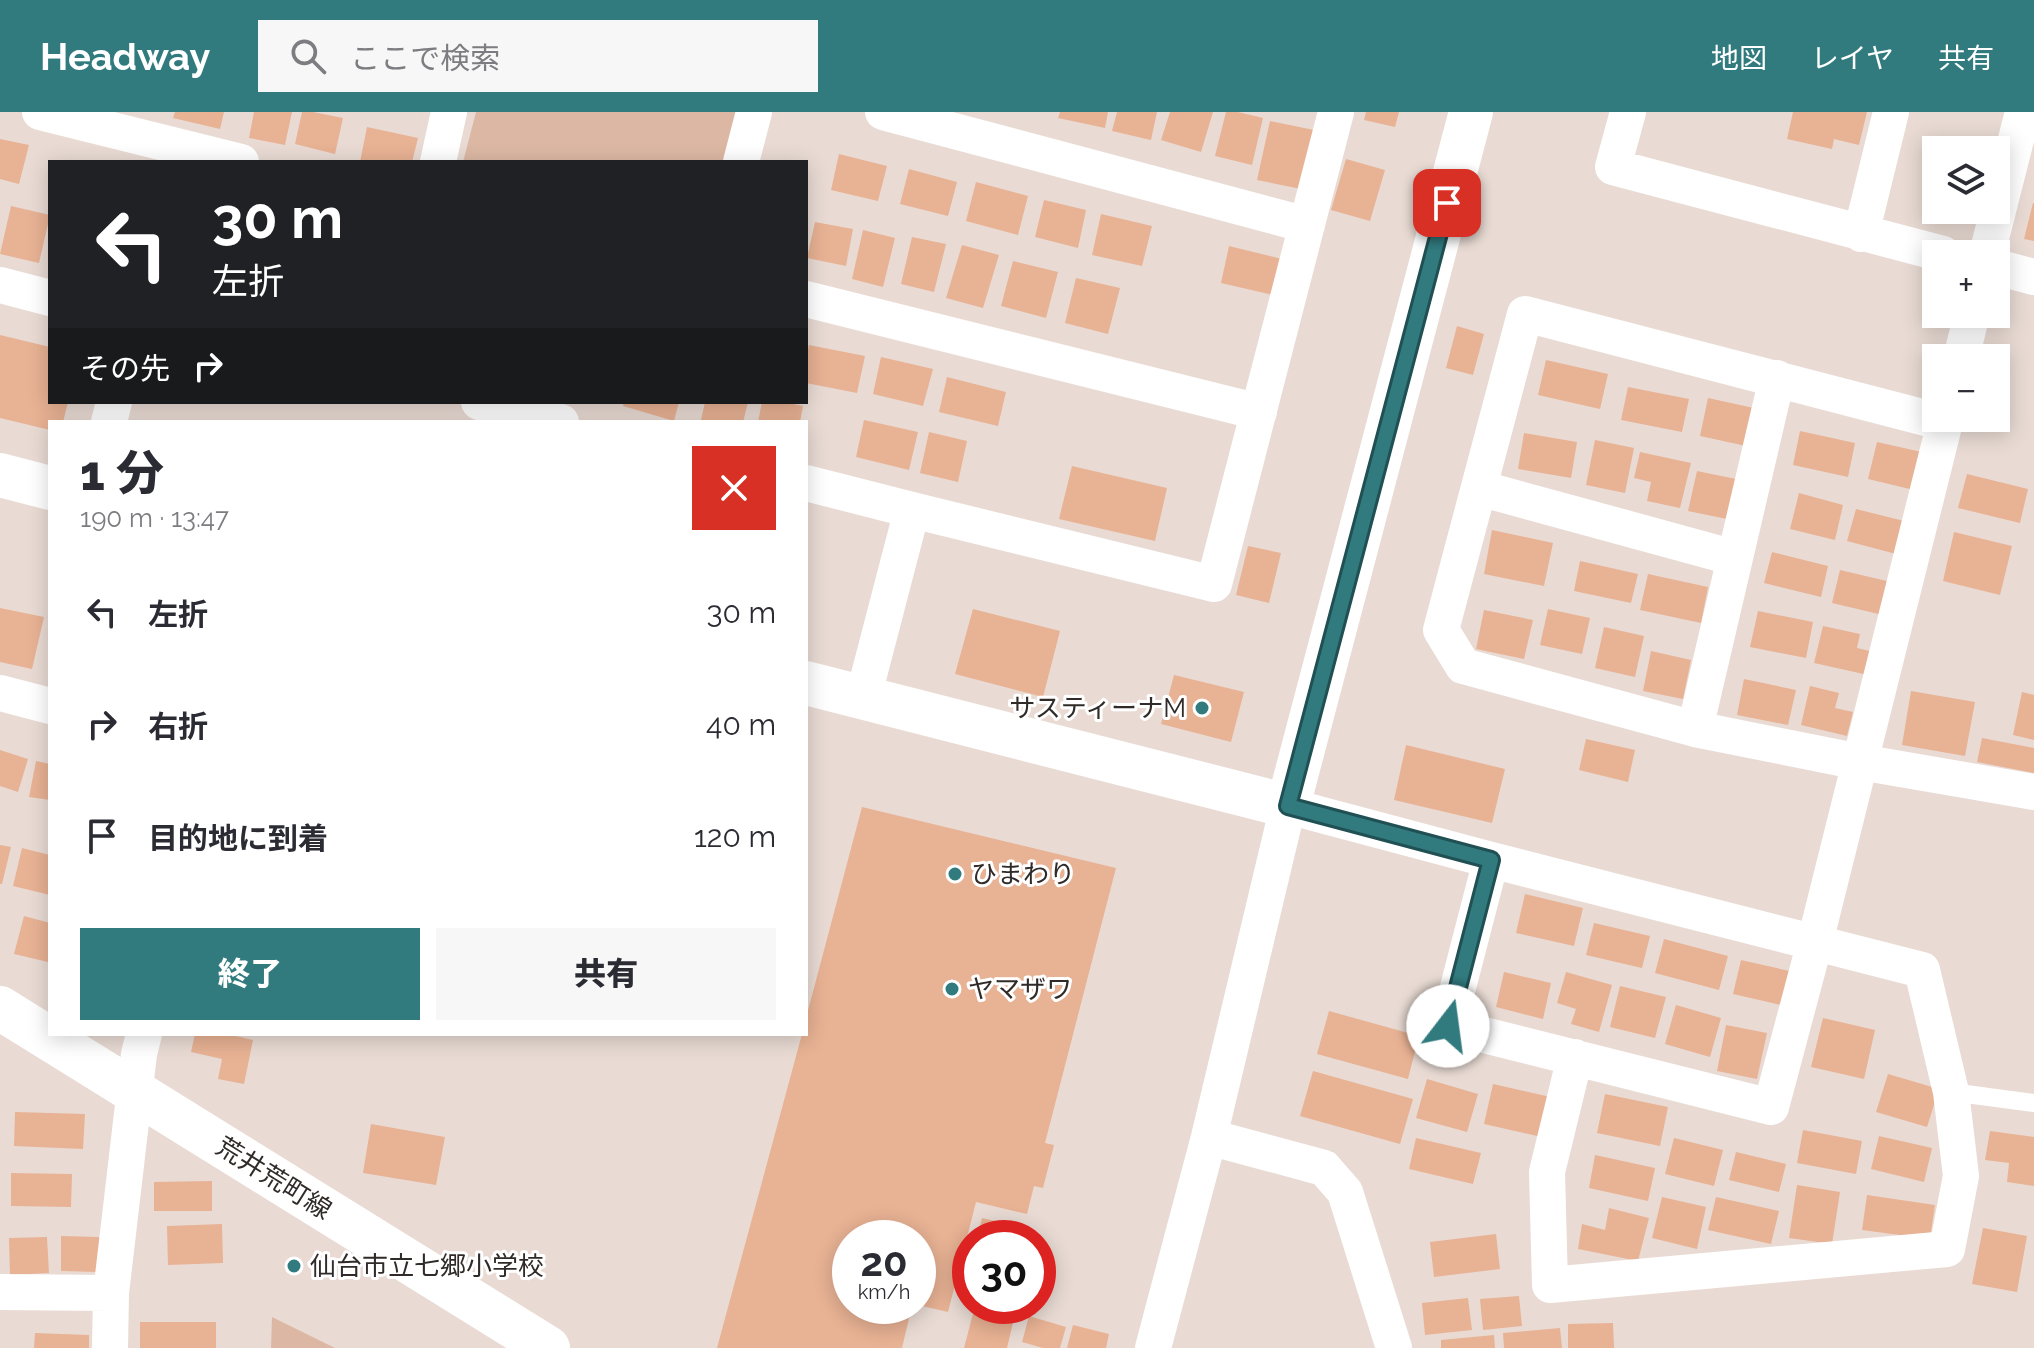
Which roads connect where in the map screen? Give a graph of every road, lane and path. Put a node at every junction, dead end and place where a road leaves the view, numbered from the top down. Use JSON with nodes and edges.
{"nodes":[{"id":1,"x":40,"y":112,"type":"edge"},
{"id":2,"x":449,"y":112,"type":"edge"},
{"id":3,"x":754,"y":112,"type":"edge"},
{"id":4,"x":883,"y":112,"type":"edge"},
{"id":5,"x":1336,"y":112,"type":"edge"},
{"id":6,"x":1471,"y":112,"type":"edge"},
{"id":7,"x":1628,"y":112,"type":"edge"},
{"id":8,"x":1891,"y":112,"type":"edge"},
{"id":9,"x":2023,"y":112,"type":"edge"},
{"id":10,"x":233,"y":160,"type":"edge"},
{"id":11,"x":438,"y":160,"type":"edge"},
{"id":12,"x":742,"y":160,"type":"edge"},
{"id":13,"x":1307,"y":225,"type":"junction"},
{"id":14,"x":1861,"y":234,"type":"junction"},
{"id":15,"x":1991,"y":240,"type":"edge"},
{"id":16,"x":1922,"y":249,"type":"edge"},
{"id":17,"x":2010,"y":271,"type":"edge"},
{"id":18,"x":2034,"y":277,"type":"edge"},
{"id":19,"x":0,"y":285,"type":"edge"},
{"id":20,"x":48,"y":297,"type":"edge"},
{"id":21,"x":808,"y":299,"type":"edge"},
{"id":22,"x":1777,"y":378,"type":"junction"},
{"id":23,"x":496,"y":404,"type":"edge"},
{"id":24,"x":522,"y":407,"type":"edge"},
{"id":25,"x":1259,"y":412,"type":"junction"},
{"id":26,"x":1922,"y":414,"type":"edge"},
{"id":27,"x":556,"y":420,"type":"edge"},
{"id":28,"x":1943,"y":432,"type":"edge"},
{"id":29,"x":0,"y":475,"type":"edge"},
{"id":30,"x":808,"y":484,"type":"edge"},
{"id":31,"x":48,"y":487,"type":"edge"},
{"id":32,"x":1479,"y":488,"type":"junction"},
{"id":33,"x":912,"y":510,"type":"junction"},
{"id":34,"x":1735,"y":558,"type":"junction"},
{"id":35,"x":808,"y":684,"type":"edge"},
{"id":36,"x":0,"y":693,"type":"edge"},
{"id":37,"x":863,"y":698,"type":"junction"},
{"id":38,"x":48,"y":705,"type":"edge"},
{"id":39,"x":1695,"y":729,"type":"junction"},
{"id":40,"x":1860,"y":762,"type":"junction"},
{"id":41,"x":2034,"y":792,"type":"edge"},
{"id":42,"x":1288,"y":806,"type":"junction"},
{"id":43,"x":1491,"y":860,"type":"junction"},
{"id":44,"x":1815,"y":942,"type":"junction"},
{"id":45,"x":0,"y":1008,"type":"edge"},
{"id":46,"x":144,"y":1036,"type":"edge"},
{"id":47,"x":1575,"y":1057,"type":"junction"},
{"id":48,"x":135,"y":1091,"type":"junction"},
{"id":49,"x":1951,"y":1092,"type":"junction"},
{"id":50,"x":2034,"y":1103,"type":"edge"},
{"id":51,"x":1209,"y":1137,"type":"junction"},
{"id":52,"x":0,"y":1292,"type":"edge"},
{"id":53,"x":111,"y":1293,"type":"junction"},
{"id":54,"x":110,"y":1348,"type":"edge"},
{"id":55,"x":548,"y":1348,"type":"edge"},
{"id":56,"x":1153,"y":1348,"type":"edge"},
{"id":57,"x":1394,"y":1348,"type":"edge"}],
"edges":[{"from":1,"to":10,"type":"street"},
{"from":2,"to":11,"type":"street"},
{"from":3,"to":12,"type":"street"},
{"from":4,"to":13,"type":"street"},
{"from":5,"to":13,"type":"street"},
{"from":6,"to":42,"type":"street"},
{"from":7,"to":14,"type":"street"},
{"from":8,"to":14,"type":"street"},
{"from":9,"to":15,"type":"street"},
{"from":13,"to":25,"type":"street"},
{"from":14,"to":16,"type":"street"},
{"from":17,"to":18,"type":"street"},
{"from":19,"to":20,"type":"street"},
{"from":21,"to":25,"type":"street"},
{"from":22,"to":26,"type":"street"},
{"from":22,"to":32,"type":"street"},
{"from":22,"to":34,"type":"street"},
{"from":23,"to":24,"type":"street"},
{"from":24,"to":27,"type":"street"},
{"from":25,"to":33,"type":"street"},
{"from":28,"to":40,"type":"street"},
{"from":29,"to":31,"type":"street"},
{"from":30,"to":33,"type":"street"},
{"from":32,"to":34,"type":"street"},
{"from":32,"to":39,"type":"street"},
{"from":33,"to":37,"type":"street"},
{"from":34,"to":39,"type":"street"},
{"from":35,"to":37,"type":"street"},
{"from":36,"to":38,"type":"street"},
{"from":37,"to":42,"type":"street"},
{"from":39,"to":40,"type":"street"},
{"from":40,"to":41,"type":"street"},
{"from":40,"to":44,"type":"street"},
{"from":42,"to":43,"type":"street"},
{"from":42,"to":51,"type":"street"},
{"from":43,"to":44,"type":"street"},
{"from":43,"to":47,"type":"street"},
{"from":44,"to":47,"type":"street"},
{"from":44,"to":49,"type":"street"},
{"from":45,"to":48,"type":"street","name":"荒井荒町線"},
{"from":46,"to":48,"type":"street"},
{"from":47,"to":49,"type":"street"},
{"from":48,"to":53,"type":"street"},
{"from":48,"to":55,"type":"street","name":"荒井荒町線"},
{"from":49,"to":50,"type":"lane"},
{"from":51,"to":56,"type":"street"},
{"from":51,"to":57,"type":"street"},
{"from":52,"to":53,"type":"street"},
{"from":53,"to":54,"type":"street"}]}
